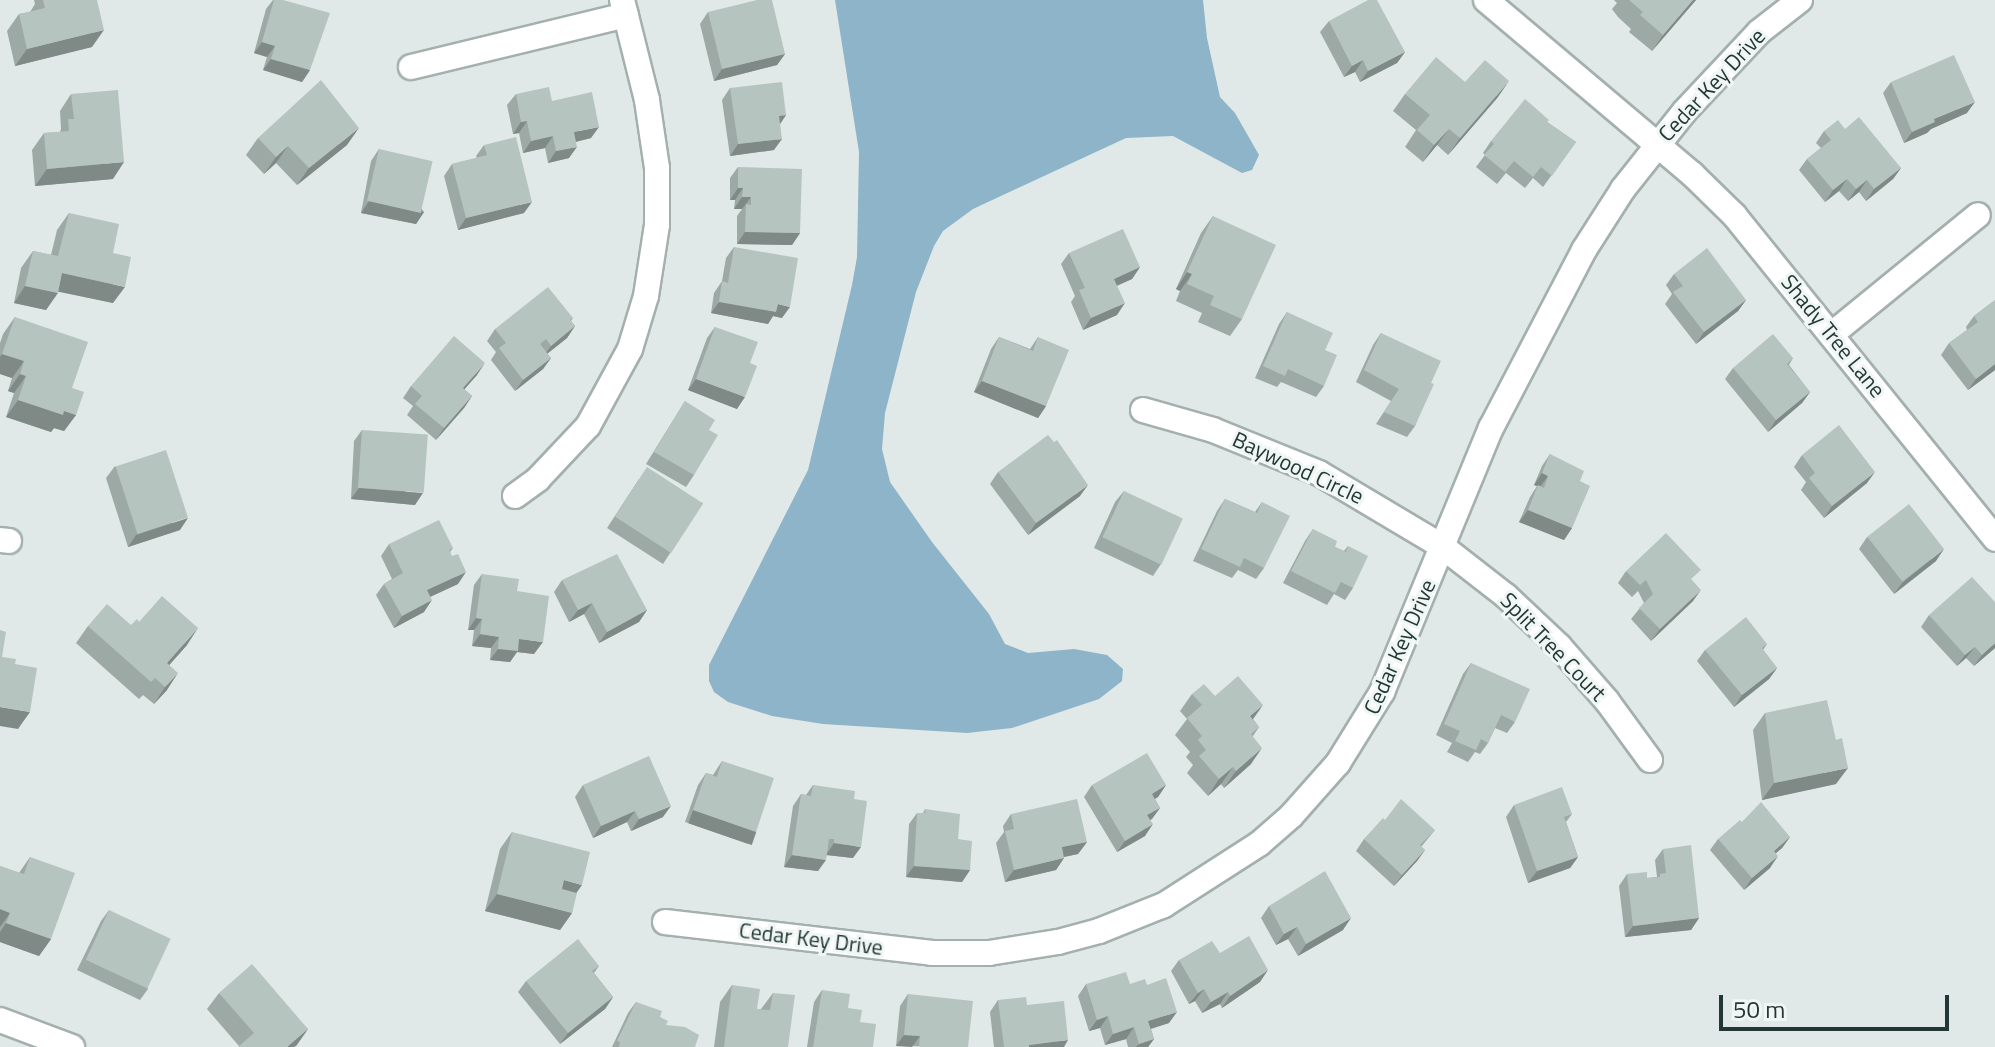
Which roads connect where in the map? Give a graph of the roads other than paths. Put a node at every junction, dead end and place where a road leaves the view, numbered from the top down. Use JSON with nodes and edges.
{"nodes":[{"id":1,"x":1486,"y":0,"type":"edge"},
{"id":2,"x":1800,"y":0,"type":"edge"},
{"id":3,"x":624,"y":8,"type":"edge"},
{"id":4,"x":411,"y":67,"type":"dead end"},
{"id":5,"x":1657,"y":144,"type":"junction"},
{"id":6,"x":1978,"y":215,"type":"dead end"},
{"id":7,"x":1832,"y":334,"type":"junction"},
{"id":8,"x":1143,"y":410,"type":"dead end"},
{"id":9,"x":515,"y":496,"type":"dead end"},
{"id":10,"x":1995,"y":539,"type":"edge"},
{"id":11,"x":1443,"y":547,"type":"junction"},
{"id":12,"x":1650,"y":760,"type":"dead end"},
{"id":13,"x":665,"y":922,"type":"dead end"},
{"id":14,"x":0,"y":1020,"type":"edge"},
{"id":15,"x":72,"y":1047,"type":"edge"}],
"edges":[{"from":1,"to":5,"type":"street","name":"Shady Tree Lane"},
{"from":2,"to":5,"type":"street","name":"Cedar Key Drive"},
{"from":3,"to":4,"type":"street"},
{"from":3,"to":9,"type":"street"},
{"from":5,"to":7,"type":"street","name":"Shady Tree Lane"},
{"from":5,"to":11,"type":"street","name":"Cedar Key Drive"},
{"from":6,"to":7,"type":"street"},
{"from":7,"to":10,"type":"street","name":"Shady Tree Lane"},
{"from":8,"to":11,"type":"street","name":"Baywood Circle"},
{"from":11,"to":12,"type":"street","name":"Split Tree Court"},
{"from":11,"to":13,"type":"street","name":"Cedar Key Drive"},
{"from":14,"to":15,"type":"street"}]}
